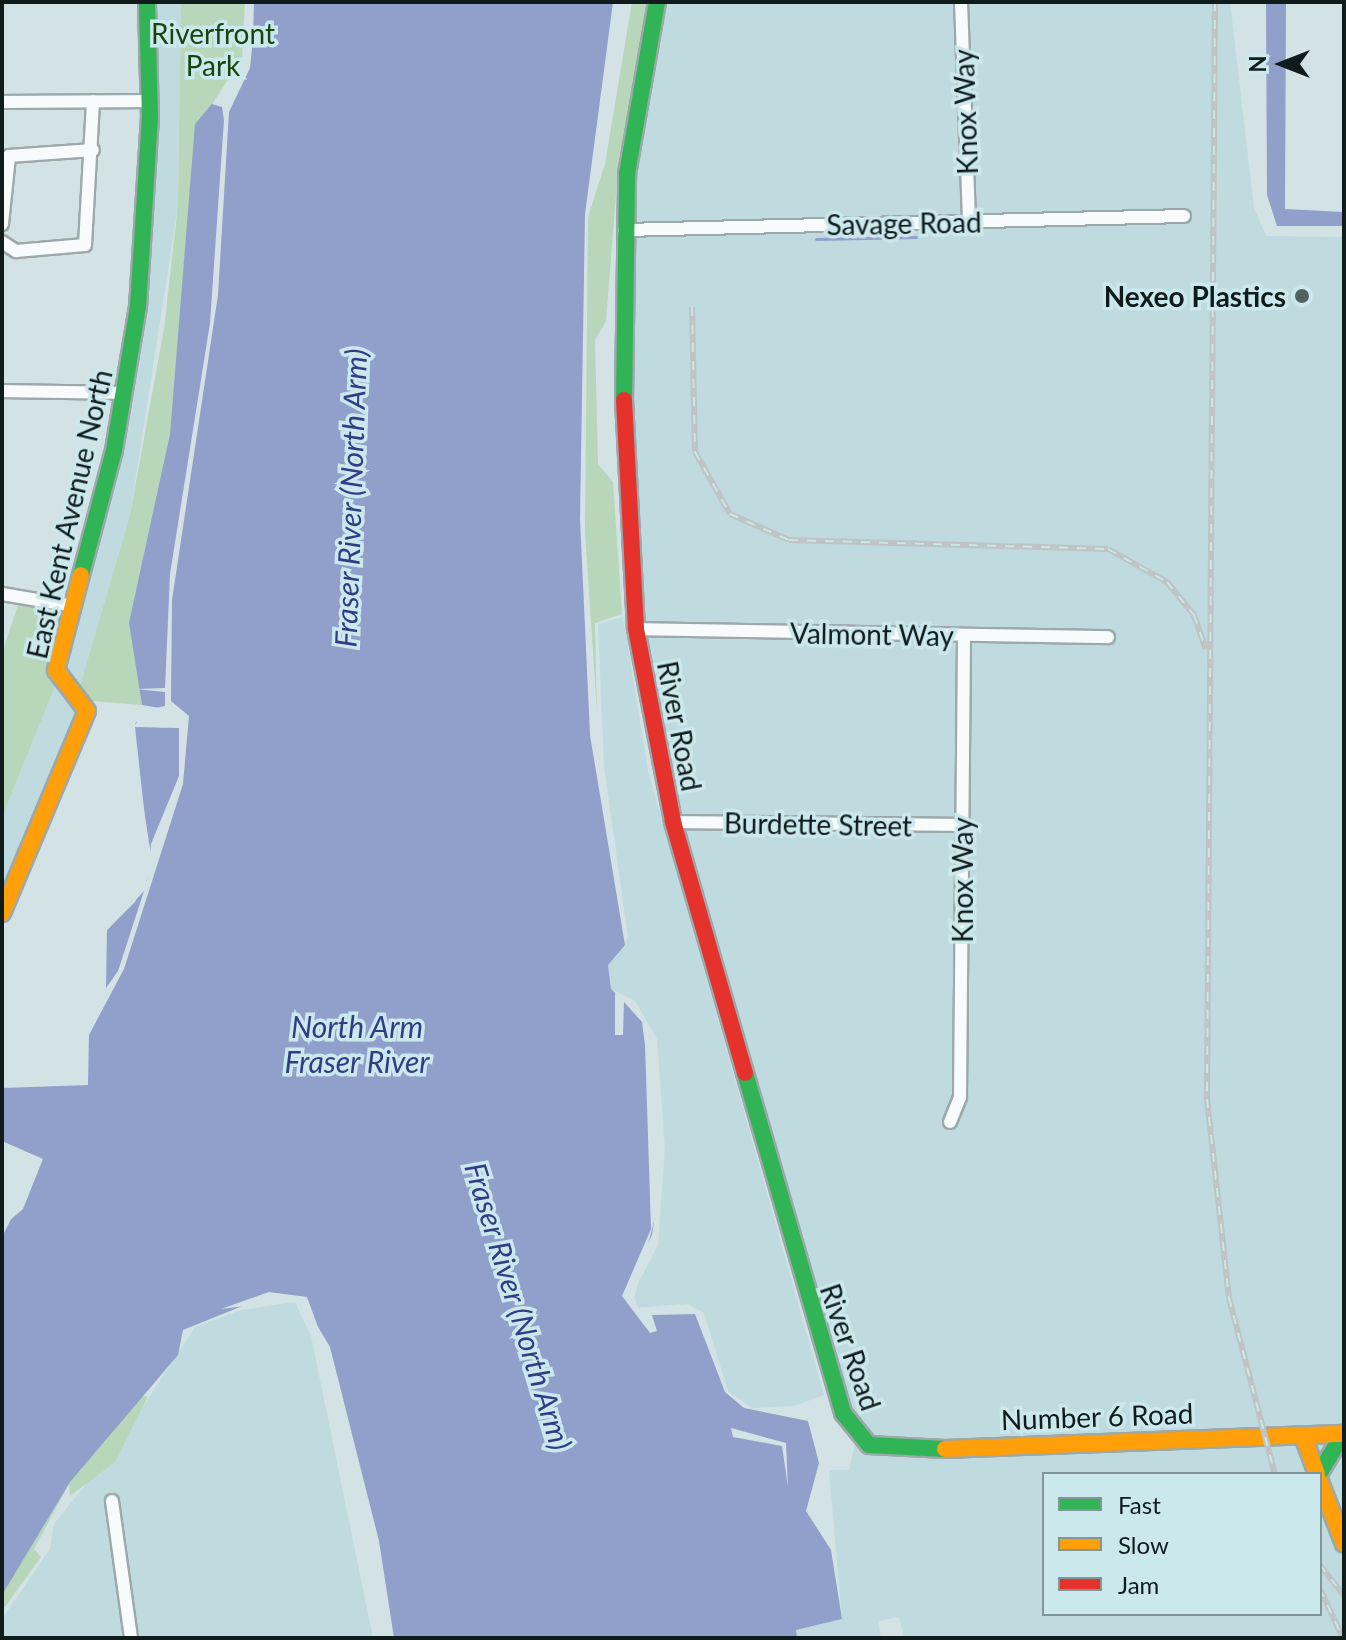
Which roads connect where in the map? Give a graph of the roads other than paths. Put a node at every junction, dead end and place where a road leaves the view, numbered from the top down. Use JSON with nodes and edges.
{"nodes":[{"id":1,"x":147,"y":2,"type":"edge"},
{"id":2,"x":657,"y":2,"type":"edge"},
{"id":3,"x":961,"y":2,"type":"edge"},
{"id":4,"x":93,"y":101,"type":"junction"},
{"id":5,"x":150,"y":101,"type":"junction"},
{"id":6,"x":2,"y":102,"type":"edge"},
{"id":7,"x":93,"y":150,"type":"junction"},
{"id":8,"x":1184,"y":216,"type":"dead end"},
{"id":9,"x":969,"y":222,"type":"junction"},
{"id":10,"x":2,"y":224,"type":"edge"},
{"id":11,"x":624,"y":230,"type":"junction"},
{"id":12,"x":2,"y":242,"type":"edge"},
{"id":13,"x":2,"y":391,"type":"edge"},
{"id":14,"x":125,"y":393,"type":"junction"},
{"id":15,"x":2,"y":594,"type":"edge"},
{"id":16,"x":74,"y":606,"type":"junction"},
{"id":17,"x":636,"y":629,"type":"junction"},
{"id":18,"x":964,"y":635,"type":"junction"},
{"id":19,"x":1108,"y":637,"type":"dead end"},
{"id":20,"x":673,"y":822,"type":"junction"},
{"id":21,"x":962,"y":825,"type":"junction"},
{"id":22,"x":2,"y":913,"type":"edge"},
{"id":23,"x":950,"y":1122,"type":"dead end"},
{"id":24,"x":1344,"y":1434,"type":"edge"},
{"id":25,"x":857,"y":1436,"type":"joint"},
{"id":26,"x":1303,"y":1436,"type":"junction"},
{"id":27,"x":1317,"y":1472,"type":"edge"},
{"id":28,"x":1319,"y":1472,"type":"edge"},
{"id":29,"x":1322,"y":1487,"type":"edge"},
{"id":30,"x":112,"y":1501,"type":"dead end"},
{"id":31,"x":1344,"y":1544,"type":"edge"},
{"id":32,"x":131,"y":1638,"type":"edge"}],
"edges":[{"from":1,"to":5,"type":"street","name":"East Kent Avenue North"},
{"from":2,"to":11,"type":"street","name":"River Road"},
{"from":3,"to":9,"type":"street","name":"Knox Way"},
{"from":4,"to":5,"type":"street"},
{"from":4,"to":6,"type":"street"},
{"from":4,"to":7,"type":"street"},
{"from":5,"to":14,"type":"street","name":"East Kent Avenue North"},
{"from":7,"to":10,"type":"street"},
{"from":7,"to":12,"type":"street"},
{"from":8,"to":9,"type":"street","name":"Savage Road"},
{"from":9,"to":11,"type":"street","name":"Savage Road"},
{"from":11,"to":17,"type":"street","name":"River Road"},
{"from":13,"to":14,"type":"street"},
{"from":14,"to":16,"type":"street","name":"East Kent Avenue North"},
{"from":15,"to":16,"type":"street"},
{"from":16,"to":22,"type":"street","name":"East Kent Avenue North"},
{"from":17,"to":18,"type":"street","name":"Valmont Way"},
{"from":17,"to":20,"type":"street","name":"River Road"},
{"from":18,"to":19,"type":"street","name":"Valmont Way"},
{"from":18,"to":21,"type":"street","name":"Knox Way"},
{"from":20,"to":21,"type":"street","name":"Burdette Street"},
{"from":20,"to":25,"type":"street","name":"River Road"},
{"from":21,"to":23,"type":"street","name":"Knox Way"},
{"from":24,"to":26,"type":"street","name":"Number 6 Road"},
{"from":24,"to":28,"type":"street"},
{"from":25,"to":26,"type":"street","name":"Number 6 Road"},
{"from":26,"to":27,"type":"street"},
{"from":29,"to":31,"type":"street"},
{"from":30,"to":32,"type":"street"}]}
